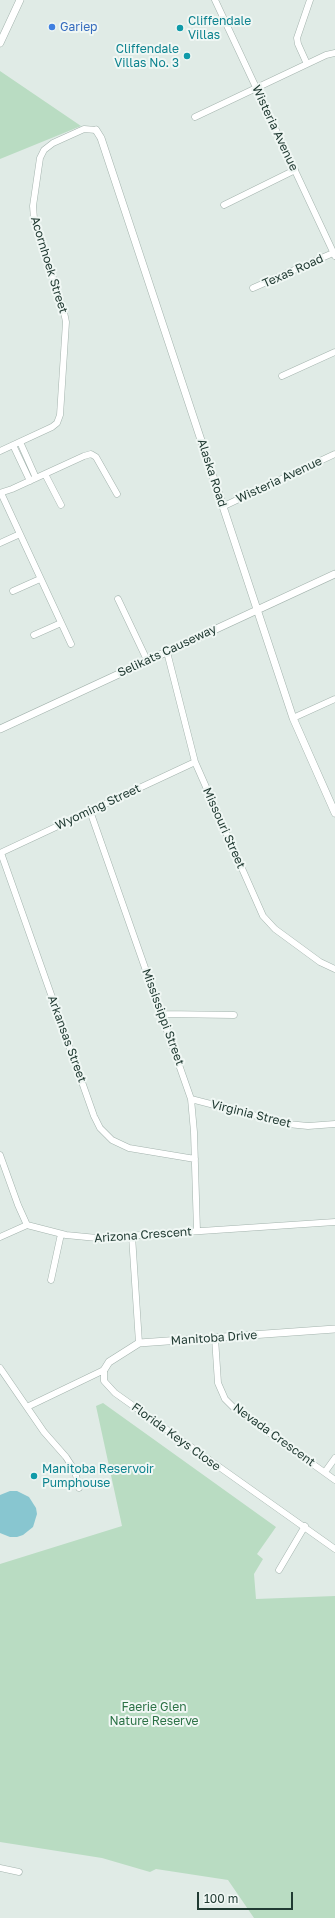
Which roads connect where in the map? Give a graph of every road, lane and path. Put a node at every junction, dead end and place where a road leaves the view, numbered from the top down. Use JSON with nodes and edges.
{"nodes":[{"id":1,"x":20,"y":0,"type":"edge"},
{"id":2,"x":215,"y":0,"type":"edge"},
{"id":3,"x":310,"y":0,"type":"edge"},
{"id":4,"x":0,"y":43,"type":"edge"},
{"id":5,"x":335,"y":53,"type":"edge"},
{"id":6,"x":307,"y":64,"type":"junction"},
{"id":7,"x":256,"y":88,"type":"junction"},
{"id":8,"x":195,"y":117,"type":"dead end"},
{"id":9,"x":96,"y":130,"type":"joint"},
{"id":10,"x":294,"y":170,"type":"junction"},
{"id":11,"x":224,"y":205,"type":"dead end"},
{"id":12,"x":334,"y":255,"type":"edge"},
{"id":13,"x":253,"y":288,"type":"dead end"},
{"id":14,"x":335,"y":352,"type":"edge"},
{"id":15,"x":282,"y":376,"type":"dead end"},
{"id":16,"x":20,"y":442,"type":"junction"},
{"id":17,"x":13,"y":445,"type":"junction"},
{"id":18,"x":0,"y":451,"type":"edge"},
{"id":19,"x":335,"y":454,"type":"edge"},
{"id":20,"x":24,"y":459,"type":"junction"},
{"id":21,"x":45,"y":474,"type":"junction"},
{"id":22,"x":33,"y":479,"type":"junction"},
{"id":23,"x":0,"y":493,"type":"edge"},
{"id":24,"x":117,"y":494,"type":"dead end"},
{"id":25,"x":61,"y":505,"type":"dead end"},
{"id":26,"x":224,"y":506,"type":"junction"},
{"id":27,"x":20,"y":534,"type":"junction"},
{"id":28,"x":0,"y":543,"type":"edge"},
{"id":29,"x":335,"y":574,"type":"edge"},
{"id":30,"x":40,"y":579,"type":"junction"},
{"id":31,"x":13,"y":591,"type":"dead end"},
{"id":32,"x":118,"y":599,"type":"dead end"},
{"id":33,"x":257,"y":610,"type":"junction"},
{"id":34,"x":61,"y":623,"type":"junction"},
{"id":35,"x":34,"y":635,"type":"dead end"},
{"id":36,"x":71,"y":644,"type":"dead end"},
{"id":37,"x":167,"y":652,"type":"junction"},
{"id":38,"x":147,"y":660,"type":"junction"},
{"id":39,"x":335,"y":699,"type":"edge"},
{"id":40,"x":293,"y":718,"type":"junction"},
{"id":41,"x":0,"y":729,"type":"edge"},
{"id":42,"x":195,"y":762,"type":"junction"},
{"id":43,"x":90,"y":811,"type":"junction"},
{"id":44,"x":335,"y":813,"type":"edge"},
{"id":45,"x":0,"y":853,"type":"edge"},
{"id":46,"x":335,"y":969,"type":"edge"},
{"id":47,"x":162,"y":1014,"type":"junction"},
{"id":48,"x":234,"y":1015,"type":"dead end"},
{"id":49,"x":191,"y":1099,"type":"junction"},
{"id":50,"x":335,"y":1124,"type":"edge"},
{"id":51,"x":0,"y":1155,"type":"edge"},
{"id":52,"x":195,"y":1159,"type":"junction"},
{"id":53,"x":335,"y":1222,"type":"edge"},
{"id":54,"x":27,"y":1226,"type":"junction"},
{"id":55,"x":197,"y":1231,"type":"junction"},
{"id":56,"x":61,"y":1234,"type":"junction"},
{"id":57,"x":132,"y":1236,"type":"junction"},
{"id":58,"x":0,"y":1237,"type":"edge"},
{"id":59,"x":51,"y":1280,"type":"dead end"},
{"id":60,"x":335,"y":1329,"type":"edge"},
{"id":61,"x":215,"y":1338,"type":"junction"},
{"id":62,"x":139,"y":1343,"type":"junction"},
{"id":63,"x":0,"y":1368,"type":"edge"},
{"id":64,"x":104,"y":1370,"type":"junction"},
{"id":65,"x":27,"y":1406,"type":"junction"},
{"id":66,"x":335,"y":1458,"type":"edge"},
{"id":67,"x":325,"y":1472,"type":"junction"},
{"id":68,"x":335,"y":1480,"type":"edge"},
{"id":69,"x":79,"y":1488,"type":"dead end"},
{"id":70,"x":305,"y":1526,"type":"junction"},
{"id":71,"x":335,"y":1549,"type":"edge"},
{"id":72,"x":278,"y":1570,"type":"dead end"},
{"id":73,"x":0,"y":1868,"type":"edge"},
{"id":74,"x":19,"y":1872,"type":"dead end"}],
"edges":[{"from":1,"to":4,"type":"street"},
{"from":2,"to":7,"type":"street","name":"Wisteria Avenue"},
{"from":3,"to":6,"type":"street"},
{"from":5,"to":6,"type":"street"},
{"from":6,"to":7,"type":"street"},
{"from":7,"to":8,"type":"street"},
{"from":7,"to":10,"type":"street","name":"Wisteria Avenue"},
{"from":9,"to":16,"type":"street","name":"Acornhoek Street"},
{"from":9,"to":26,"type":"street","name":"Alaska Road"},
{"from":10,"to":11,"type":"street"},
{"from":10,"to":12,"type":"street","name":"Wisteria Avenue"},
{"from":12,"to":13,"type":"street","name":"Texas Road"},
{"from":14,"to":15,"type":"street"},
{"from":16,"to":17,"type":"street","name":"Acornhoek Street"},
{"from":16,"to":20,"type":"street"},
{"from":17,"to":18,"type":"street","name":"Acornhoek Street"},
{"from":17,"to":20,"type":"street"},
{"from":19,"to":26,"type":"street","name":"Wisteria Avenue"},
{"from":20,"to":22,"type":"street"},
{"from":21,"to":22,"type":"street"},
{"from":21,"to":24,"type":"street"},
{"from":21,"to":25,"type":"street"},
{"from":22,"to":23,"type":"street"},
{"from":23,"to":27,"type":"street"},
{"from":26,"to":33,"type":"street","name":"Alaska Road"},
{"from":27,"to":28,"type":"street"},
{"from":27,"to":30,"type":"street"},
{"from":29,"to":33,"type":"street","name":"Selikats Causeway"},
{"from":30,"to":31,"type":"street"},
{"from":30,"to":34,"type":"street"},
{"from":32,"to":38,"type":"street"},
{"from":33,"to":37,"type":"street","name":"Selikats Causeway"},
{"from":33,"to":40,"type":"street","name":"Alaska Road"},
{"from":34,"to":35,"type":"street"},
{"from":34,"to":36,"type":"street"},
{"from":37,"to":38,"type":"street","name":"Selikats Causeway"},
{"from":37,"to":42,"type":"street","name":"Missouri Street"},
{"from":38,"to":41,"type":"street","name":"Selikats Causeway"},
{"from":39,"to":40,"type":"street"},
{"from":40,"to":44,"type":"street","name":"Alaska Road"},
{"from":42,"to":43,"type":"street","name":"Wyoming Street"},
{"from":42,"to":46,"type":"street","name":"Missouri Street"},
{"from":43,"to":45,"type":"street","name":"Wyoming Street"},
{"from":43,"to":47,"type":"street","name":"Mississippi Street"},
{"from":45,"to":52,"type":"street","name":"Arkansas Street"},
{"from":47,"to":48,"type":"street"},
{"from":47,"to":49,"type":"street","name":"Mississippi Street"},
{"from":49,"to":50,"type":"street","name":"Virginia Street"},
{"from":49,"to":52,"type":"street","name":"Mississippi Street"},
{"from":51,"to":54,"type":"street"},
{"from":52,"to":55,"type":"street","name":"Mississippi Street"},
{"from":53,"to":55,"type":"street","name":"Arizona Crescent"},
{"from":54,"to":56,"type":"street","name":"Arizona Crescent"},
{"from":54,"to":58,"type":"street"},
{"from":55,"to":57,"type":"street","name":"Arizona Crescent"},
{"from":56,"to":57,"type":"street","name":"Arizona Crescent"},
{"from":56,"to":59,"type":"street"},
{"from":57,"to":62,"type":"street"},
{"from":60,"to":61,"type":"street","name":"Manitoba Drive"},
{"from":61,"to":62,"type":"street","name":"Manitoba Drive"},
{"from":61,"to":67,"type":"street","name":"Nevada Crescent"},
{"from":62,"to":64,"type":"street","name":"Manitoba Drive"},
{"from":63,"to":65,"type":"street"},
{"from":64,"to":65,"type":"street"},
{"from":64,"to":70,"type":"street","name":"Florida Keys Close"},
{"from":65,"to":69,"type":"street"},
{"from":66,"to":67,"type":"street"},
{"from":67,"to":68,"type":"street","name":"Nevada Crescent"},
{"from":70,"to":71,"type":"street","name":"Florida Keys Close"},
{"from":70,"to":72,"type":"street"},
{"from":73,"to":74,"type":"street"}]}
